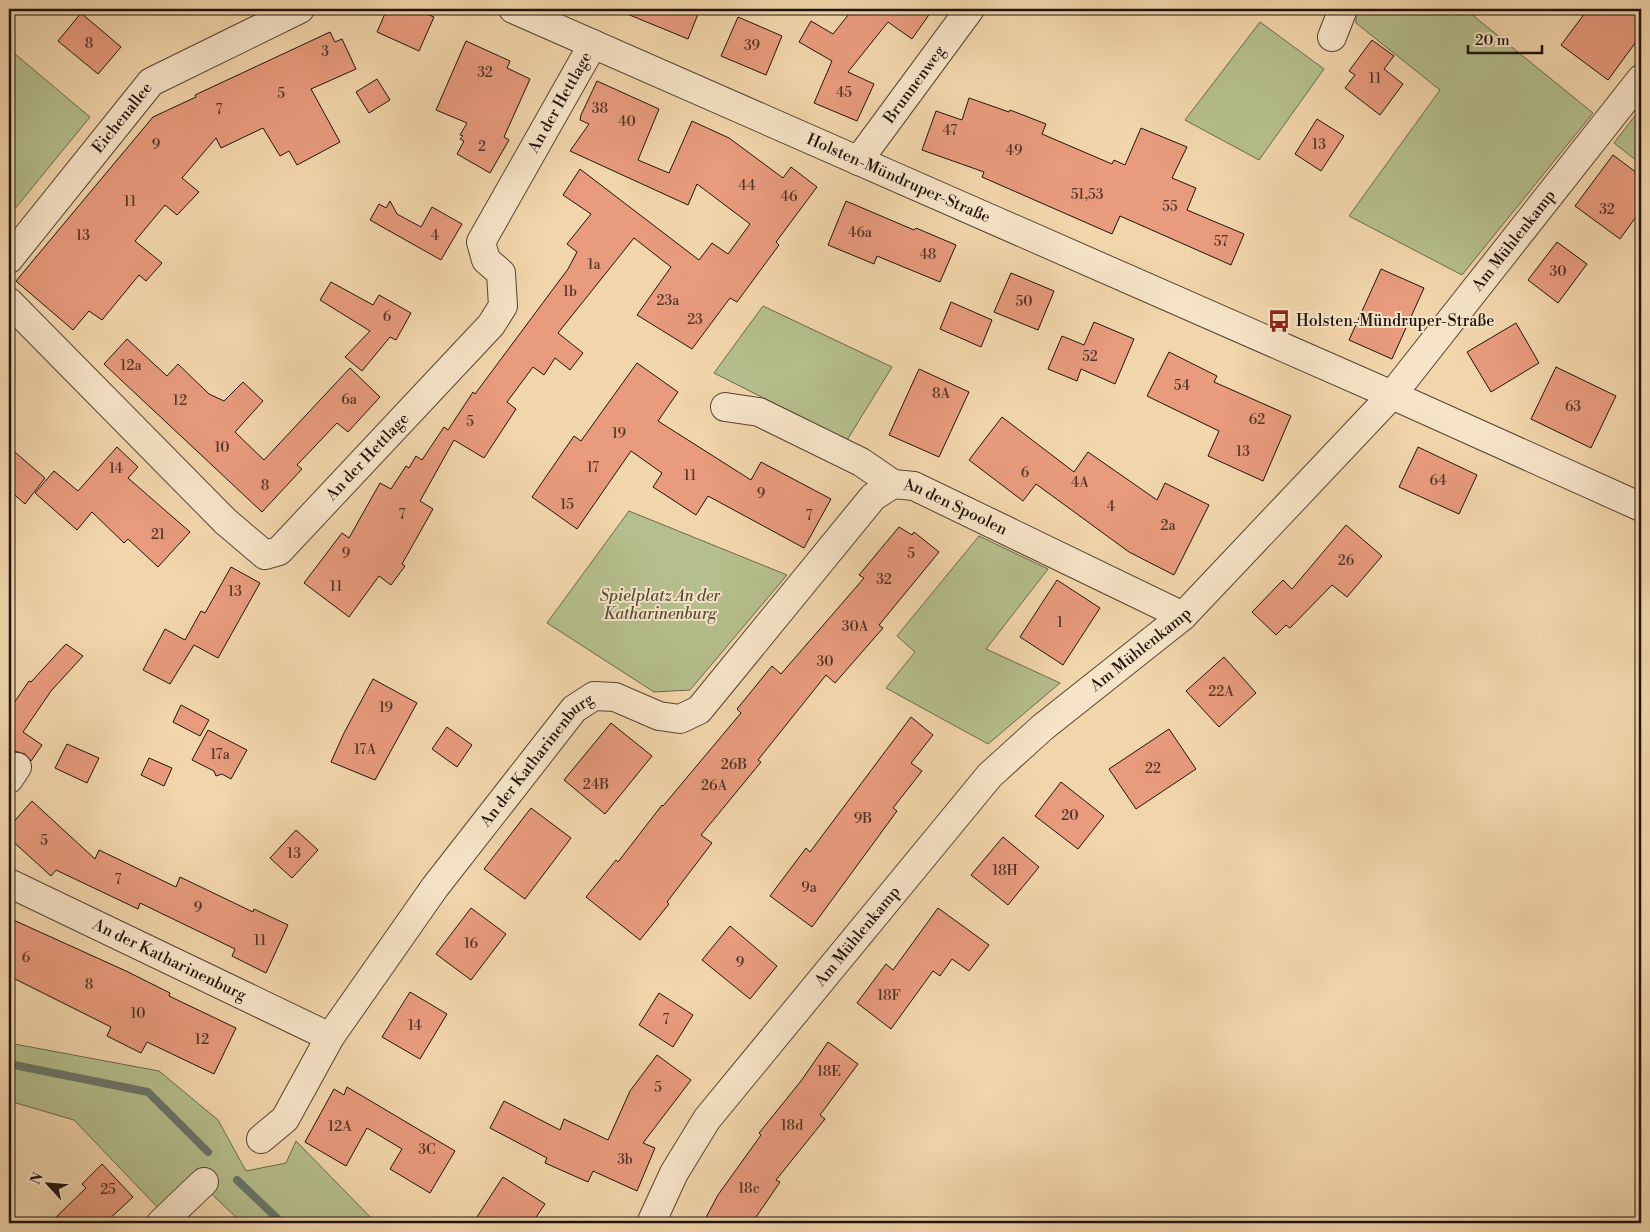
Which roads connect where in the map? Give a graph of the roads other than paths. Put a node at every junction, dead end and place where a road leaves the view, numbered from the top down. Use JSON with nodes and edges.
{"nodes":[{"id":1,"x":300,"y":9,"type":"edge"},
{"id":2,"x":513,"y":9,"type":"edge"},
{"id":3,"x":970,"y":9,"type":"edge"},
{"id":4,"x":1342,"y":9,"type":"edge"},
{"id":5,"x":1332,"y":38,"type":"dead end"},
{"id":6,"x":594,"y":44,"type":"junction"},
{"id":7,"x":1641,"y":79,"type":"edge"},
{"id":8,"x":858,"y":161,"type":"junction"},
{"id":9,"x":9,"y":259,"type":"edge"},
{"id":10,"x":9,"y":302,"type":"edge"},
{"id":11,"x":1392,"y":395,"type":"junction"},
{"id":12,"x":725,"y":407,"type":"dead end"},
{"id":13,"x":893,"y":484,"type":"junction"},
{"id":14,"x":1641,"y":507,"type":"edge"},
{"id":15,"x":1183,"y":616,"type":"junction"},
{"id":16,"x":9,"y":883,"type":"edge"},
{"id":17,"x":330,"y":1037,"type":"junction"},
{"id":18,"x":262,"y":1139,"type":"dead end"},
{"id":19,"x":204,"y":1182,"type":"dead end"},
{"id":20,"x":160,"y":1223,"type":"edge"},
{"id":21,"x":651,"y":1223,"type":"edge"}],
"edges":[{"from":1,"to":9,"type":"street","name":"Eichenallee"},
{"from":2,"to":6,"type":"street","name":"Holsten-Mündruper-Straße"},
{"from":3,"to":8,"type":"street","name":"Brunnenweg"},
{"from":4,"to":5,"type":"street"},
{"from":6,"to":8,"type":"street","name":"Holsten-Mündruper-Straße"},
{"from":6,"to":10,"type":"street","name":"An der Hettlage"},
{"from":7,"to":11,"type":"street","name":"Am Mühlenkamp"},
{"from":8,"to":11,"type":"street","name":"Holsten-Mündruper-Straße"},
{"from":11,"to":14,"type":"street","name":"Holsten-Mündruper-Straße"},
{"from":11,"to":15,"type":"street","name":"Am Mühlenkamp"},
{"from":12,"to":13,"type":"street","name":"An den Spoolen"},
{"from":13,"to":15,"type":"street","name":"An den Spoolen"},
{"from":13,"to":17,"type":"street","name":"An der Katharinenburg"},
{"from":15,"to":21,"type":"street","name":"Am Mühlenkamp"},
{"from":16,"to":17,"type":"street","name":"An der Katharinenburg"},
{"from":17,"to":18,"type":"street","name":"An der Katharinenburg"},
{"from":19,"to":20,"type":"street"}]}
